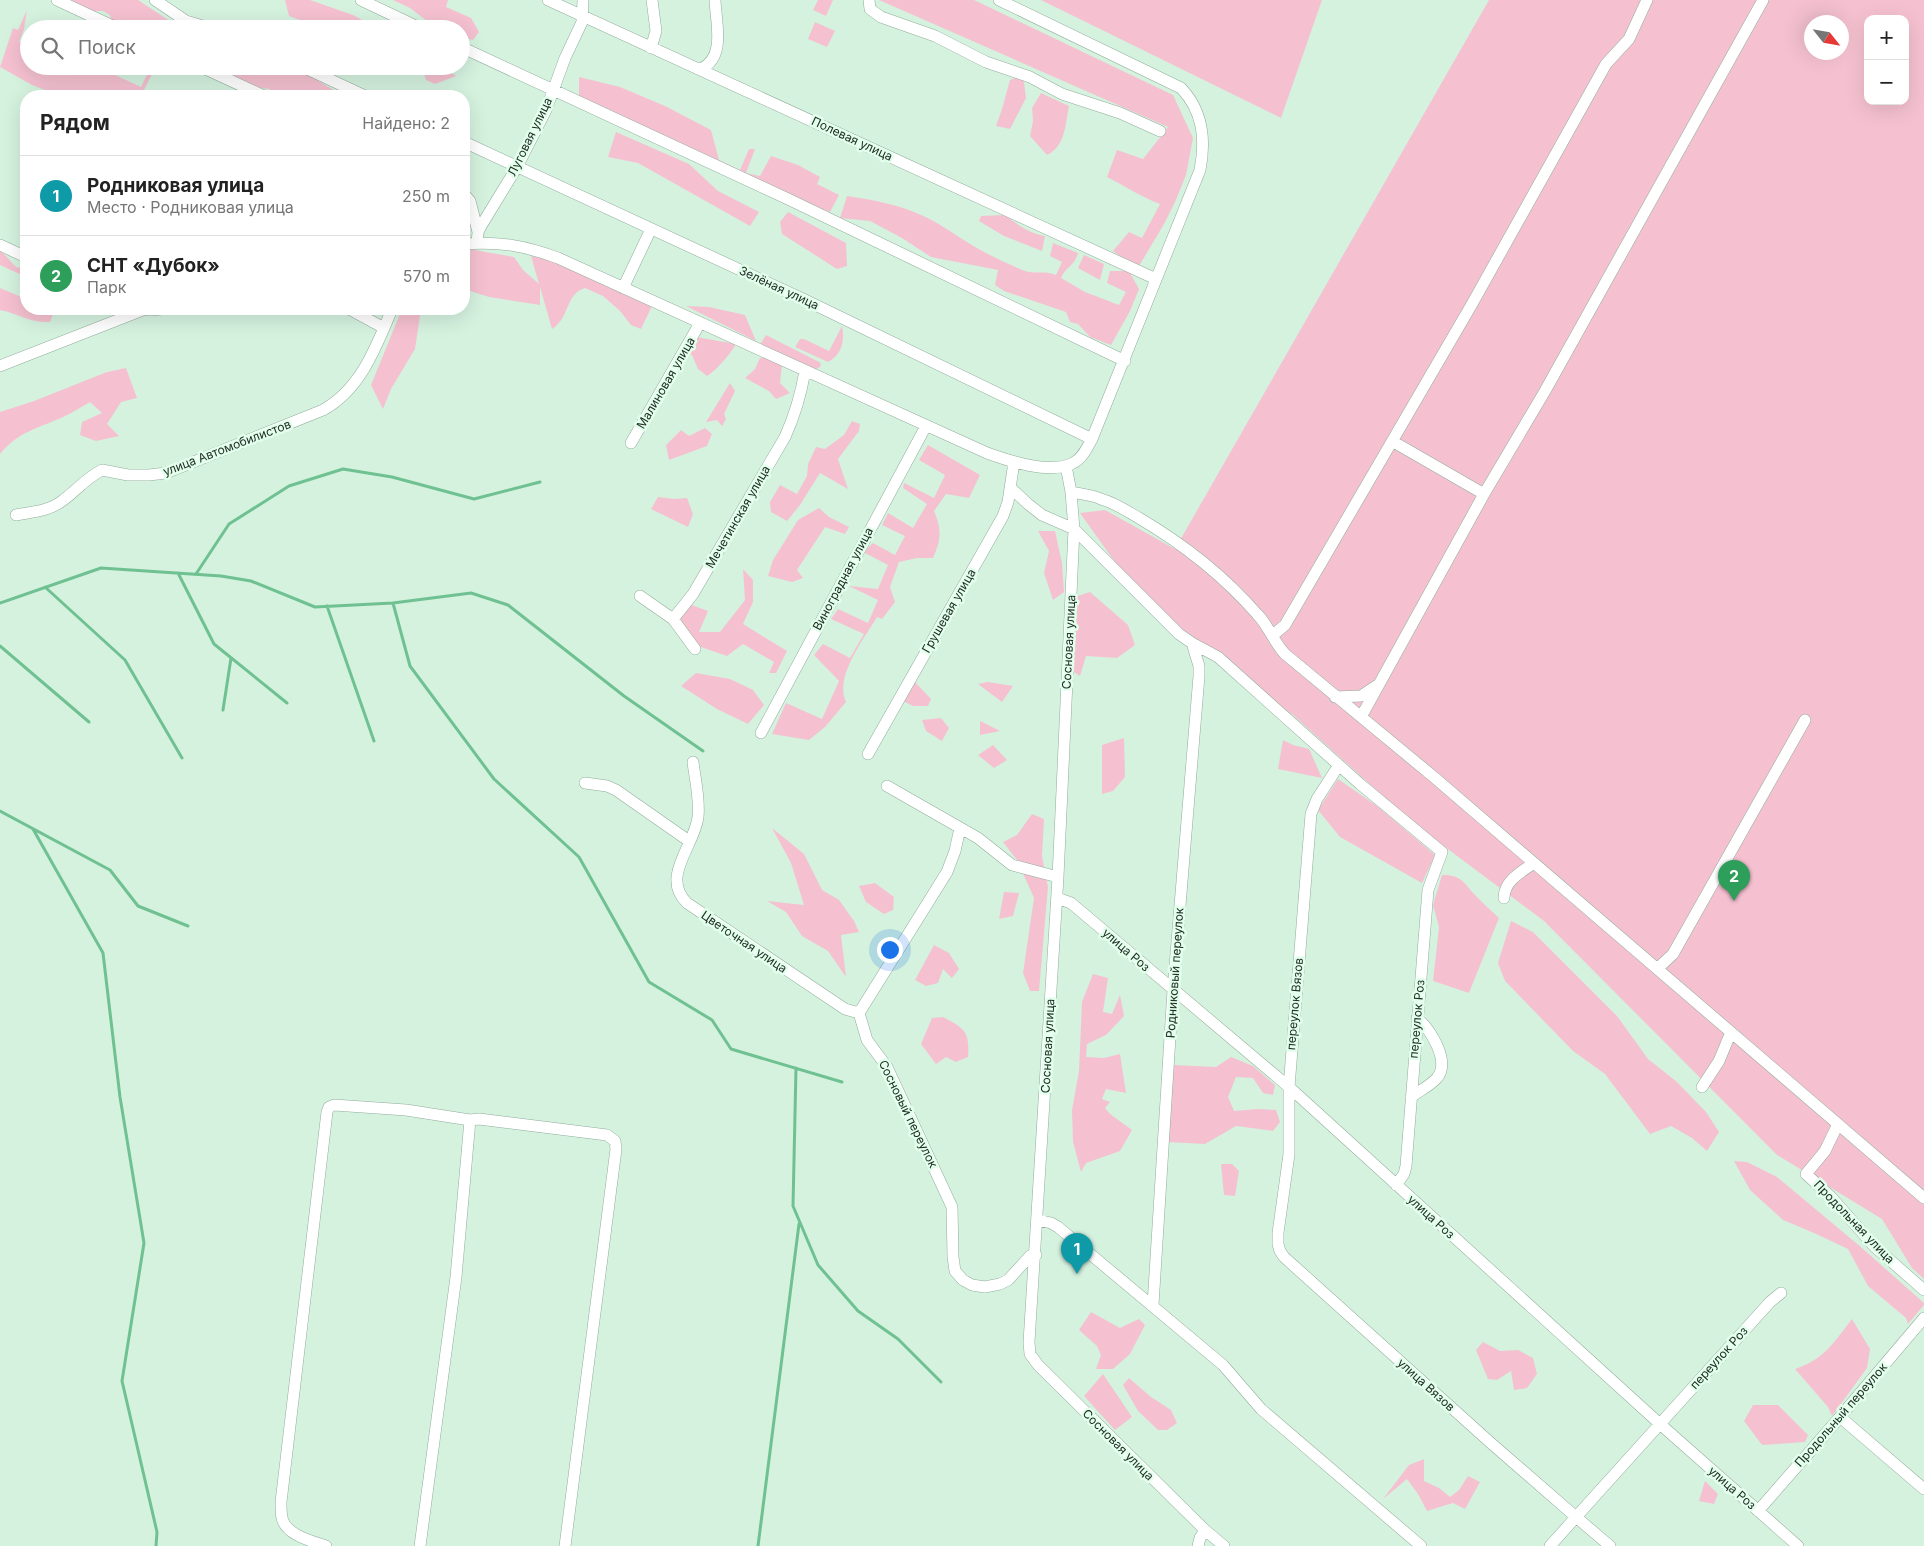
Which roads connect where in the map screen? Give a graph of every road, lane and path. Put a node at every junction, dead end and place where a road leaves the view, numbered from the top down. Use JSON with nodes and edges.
{"nodes":[{"id":1,"x":57,"y":0,"type":"edge"},
{"id":2,"x":155,"y":0,"type":"edge"},
{"id":3,"x":361,"y":0,"type":"edge"},
{"id":4,"x":548,"y":0,"type":"edge"},
{"id":5,"x":582,"y":0,"type":"edge"},
{"id":6,"x":652,"y":0,"type":"edge"},
{"id":7,"x":715,"y":0,"type":"edge"},
{"id":8,"x":869,"y":0,"type":"edge"},
{"id":9,"x":999,"y":0,"type":"edge"},
{"id":10,"x":1647,"y":0,"type":"edge"},
{"id":11,"x":1763,"y":0,"type":"edge"},
{"id":12,"x":584,"y":17,"type":"junction"},
{"id":13,"x":100,"y":20,"type":"edge"},
{"id":14,"x":186,"y":20,"type":"edge"},
{"id":15,"x":403,"y":20,"type":"edge"},
{"id":16,"x":651,"y":48,"type":"junction"},
{"id":17,"x":470,"y":51,"type":"edge"},
{"id":18,"x":701,"y":70,"type":"junction"},
{"id":19,"x":218,"y":75,"type":"edge"},
{"id":20,"x":226,"y":75,"type":"edge"},
{"id":21,"x":320,"y":75,"type":"edge"},
{"id":22,"x":224,"y":78,"type":"junction"},
{"id":23,"x":251,"y":90,"type":"edge"},
{"id":24,"x":353,"y":90,"type":"edge"},
{"id":25,"x":553,"y":90,"type":"junction"},
{"id":26,"x":1160,"y":131,"type":"dead end"},
{"id":27,"x":470,"y":145,"type":"edge"},
{"id":28,"x":517,"y":167,"type":"junction"},
{"id":29,"x":470,"y":201,"type":"edge"},
{"id":30,"x":651,"y":229,"type":"junction"},
{"id":31,"x":478,"y":238,"type":"junction"},
{"id":32,"x":470,"y":241,"type":"edge"},
{"id":33,"x":0,"y":245,"type":"edge"},
{"id":34,"x":20,"y":254,"type":"edge"},
{"id":35,"x":1156,"y":280,"type":"junction"},
{"id":36,"x":623,"y":288,"type":"junction"},
{"id":37,"x":127,"y":315,"type":"edge"},
{"id":38,"x":360,"y":315,"type":"edge"},
{"id":39,"x":389,"y":315,"type":"edge"},
{"id":40,"x":700,"y":323,"type":"junction"},
{"id":41,"x":384,"y":328,"type":"junction"},
{"id":42,"x":1125,"y":361,"type":"junction"},
{"id":43,"x":0,"y":366,"type":"edge"},
{"id":44,"x":805,"y":371,"type":"junction"},
{"id":45,"x":926,"y":426,"type":"junction"},
{"id":46,"x":1092,"y":439,"type":"junction"},
{"id":47,"x":1392,"y":440,"type":"junction"},
{"id":48,"x":631,"y":442,"type":"dead end"},
{"id":49,"x":1014,"y":462,"type":"junction"},
{"id":50,"x":1066,"y":466,"type":"junction"},
{"id":51,"x":1011,"y":488,"type":"junction"},
{"id":52,"x":1072,"y":492,"type":"junction"},
{"id":53,"x":1484,"y":494,"type":"junction"},
{"id":54,"x":16,"y":515,"type":"dead end"},
{"id":55,"x":1074,"y":529,"type":"junction"},
{"id":56,"x":640,"y":596,"type":"dead end"},
{"id":57,"x":673,"y":619,"type":"junction"},
{"id":58,"x":1273,"y":635,"type":"junction"},
{"id":59,"x":1192,"y":643,"type":"junction"},
{"id":60,"x":695,"y":648,"type":"dead end"},
{"id":61,"x":1378,"y":684,"type":"junction"},
{"id":62,"x":1336,"y":698,"type":"junction"},
{"id":63,"x":1361,"y":717,"type":"junction"},
{"id":64,"x":1805,"y":720,"type":"dead end"},
{"id":65,"x":761,"y":732,"type":"dead end"},
{"id":66,"x":868,"y":754,"type":"dead end"},
{"id":67,"x":693,"y":762,"type":"dead end"},
{"id":68,"x":1339,"y":765,"type":"junction"},
{"id":69,"x":585,"y":783,"type":"dead end"},
{"id":70,"x":888,"y":786,"type":"dead end"},
{"id":71,"x":960,"y":828,"type":"junction"},
{"id":72,"x":689,"y":841,"type":"junction"},
{"id":73,"x":1534,"y":863,"type":"junction"},
{"id":74,"x":1058,"y":877,"type":"junction"},
{"id":75,"x":1057,"y":898,"type":"junction"},
{"id":76,"x":1504,"y":898,"type":"dead end"},
{"id":77,"x":1658,"y":968,"type":"junction"},
{"id":78,"x":1173,"y":990,"type":"junction"},
{"id":79,"x":859,"y":1013,"type":"junction"},
{"id":80,"x":1417,"y":1018,"type":"junction"},
{"id":81,"x":1731,"y":1032,"type":"junction"},
{"id":82,"x":1289,"y":1087,"type":"junction"},
{"id":83,"x":1702,"y":1088,"type":"dead end"},
{"id":84,"x":1411,"y":1097,"type":"junction"},
{"id":85,"x":470,"y":1120,"type":"junction"},
{"id":86,"x":1838,"y":1124,"type":"junction"},
{"id":87,"x":1396,"y":1185,"type":"junction"},
{"id":88,"x":1924,"y":1198,"type":"edge"},
{"id":89,"x":1038,"y":1220,"type":"junction"},
{"id":90,"x":1280,"y":1251,"type":"joint"},
{"id":91,"x":1036,"y":1255,"type":"junction"},
{"id":92,"x":1924,"y":1290,"type":"edge"},
{"id":93,"x":1781,"y":1293,"type":"dead end"},
{"id":94,"x":1153,"y":1305,"type":"junction"},
{"id":95,"x":1924,"y":1318,"type":"edge"},
{"id":96,"x":1840,"y":1418,"type":"junction"},
{"id":97,"x":1660,"y":1424,"type":"junction"},
{"id":98,"x":1924,"y":1489,"type":"edge"},
{"id":99,"x":1758,"y":1511,"type":"junction"},
{"id":100,"x":1576,"y":1516,"type":"junction"},
{"id":101,"x":1205,"y":1530,"type":"junction"},
{"id":102,"x":326,"y":1546,"type":"edge"},
{"id":103,"x":420,"y":1546,"type":"edge"},
{"id":104,"x":565,"y":1546,"type":"edge"},
{"id":105,"x":1198,"y":1546,"type":"edge"},
{"id":106,"x":1224,"y":1546,"type":"edge"},
{"id":107,"x":1421,"y":1546,"type":"edge"},
{"id":108,"x":1550,"y":1546,"type":"edge"},
{"id":109,"x":1610,"y":1546,"type":"edge"},
{"id":110,"x":1798,"y":1546,"type":"edge"}],
"edges":[{"from":1,"to":13,"type":"street"},
{"from":2,"to":14,"type":"street"},
{"from":3,"to":15,"type":"street"},
{"from":4,"to":12,"type":"street","name":"Полевая улица"},
{"from":5,"to":12,"type":"street"},
{"from":6,"to":16,"type":"street"},
{"from":7,"to":18,"type":"street"},
{"from":8,"to":26,"type":"street"},
{"from":9,"to":35,"type":"street"},
{"from":10,"to":47,"type":"street"},
{"from":11,"to":53,"type":"street"},
{"from":12,"to":16,"type":"street","name":"Полевая улица"},
{"from":12,"to":25,"type":"street","name":"Луговая улица"},
{"from":16,"to":18,"type":"street","name":"Полевая улица"},
{"from":17,"to":25,"type":"street"},
{"from":18,"to":35,"type":"street","name":"Полевая улица"},
{"from":19,"to":22,"type":"street"},
{"from":20,"to":22,"type":"street"},
{"from":21,"to":24,"type":"street"},
{"from":22,"to":23,"type":"street"},
{"from":25,"to":28,"type":"street","name":"Луговая улица"},
{"from":25,"to":42,"type":"street"},
{"from":27,"to":28,"type":"street","name":"Зелёная улица"},
{"from":28,"to":30,"type":"street","name":"Зелёная улица"},
{"from":28,"to":31,"type":"street","name":"Луговая улица"},
{"from":29,"to":31,"type":"street"},
{"from":30,"to":36,"type":"street"},
{"from":30,"to":46,"type":"street","name":"Зелёная улица"},
{"from":31,"to":32,"type":"street"},
{"from":31,"to":36,"type":"street"},
{"from":33,"to":34,"type":"street"},
{"from":35,"to":42,"type":"street"},
{"from":36,"to":40,"type":"street"},
{"from":37,"to":43,"type":"street"},
{"from":38,"to":41,"type":"street"},
{"from":39,"to":41,"type":"street","name":"улица Автомобилистов"},
{"from":40,"to":44,"type":"street"},
{"from":40,"to":48,"type":"street","name":"Малиновая улица"},
{"from":41,"to":54,"type":"street","name":"улица Автомобилистов"},
{"from":42,"to":46,"type":"street"},
{"from":44,"to":45,"type":"street"},
{"from":44,"to":57,"type":"street","name":"Мечетинская улица"},
{"from":45,"to":49,"type":"street"},
{"from":45,"to":65,"type":"street","name":"Виноградная улица"},
{"from":46,"to":50,"type":"street"},
{"from":47,"to":53,"type":"street"},
{"from":47,"to":58,"type":"street"},
{"from":49,"to":50,"type":"street"},
{"from":49,"to":51,"type":"street","name":"Грушевая улица"},
{"from":50,"to":52,"type":"street","name":"Сосновая улица"},
{"from":51,"to":55,"type":"street"},
{"from":51,"to":66,"type":"street","name":"Грушевая улица"},
{"from":52,"to":55,"type":"street","name":"Сосновая улица"},
{"from":52,"to":58,"type":"street"},
{"from":53,"to":61,"type":"street"},
{"from":55,"to":59,"type":"street"},
{"from":55,"to":74,"type":"street","name":"Сосновая улица"},
{"from":56,"to":57,"type":"street"},
{"from":57,"to":60,"type":"street"},
{"from":58,"to":62,"type":"street"},
{"from":59,"to":68,"type":"street"},
{"from":59,"to":78,"type":"street","name":"Родниковый переулок"},
{"from":61,"to":62,"type":"street"},
{"from":61,"to":63,"type":"street"},
{"from":62,"to":63,"type":"street"},
{"from":63,"to":73,"type":"street"},
{"from":64,"to":77,"type":"street"},
{"from":67,"to":72,"type":"street","name":"Цветочная улица"},
{"from":68,"to":80,"type":"street","name":"переулок Роз"},
{"from":68,"to":82,"type":"street","name":"переулок Вязов"},
{"from":69,"to":72,"type":"street"},
{"from":70,"to":71,"type":"street"},
{"from":71,"to":74,"type":"street"},
{"from":71,"to":79,"type":"street"},
{"from":72,"to":79,"type":"street","name":"Цветочная улица"},
{"from":73,"to":76,"type":"street"},
{"from":73,"to":77,"type":"street"},
{"from":74,"to":75,"type":"street","name":"Сосновая улица"},
{"from":75,"to":78,"type":"street","name":"улица Роз"},
{"from":75,"to":89,"type":"street","name":"Сосновая улица"},
{"from":77,"to":81,"type":"street"},
{"from":78,"to":82,"type":"street","name":"улица Роз"},
{"from":78,"to":94,"type":"street","name":"Родниковый переулок"},
{"from":79,"to":91,"type":"street","name":"Сосновый переулок"},
{"from":80,"to":84,"type":"street","name":"переулок Роз"},
{"from":80,"to":84,"type":"street"},
{"from":81,"to":83,"type":"street"},
{"from":81,"to":86,"type":"street"},
{"from":82,"to":87,"type":"street","name":"улица Роз"},
{"from":82,"to":90,"type":"street","name":"переулок Вязов"},
{"from":84,"to":87,"type":"street","name":"переулок Роз"},
{"from":85,"to":102,"type":"street"},
{"from":85,"to":103,"type":"street"},
{"from":85,"to":104,"type":"street"},
{"from":86,"to":88,"type":"street"},
{"from":86,"to":92,"type":"street","name":"Продольная улица"},
{"from":87,"to":97,"type":"street","name":"улица Роз"},
{"from":89,"to":91,"type":"street","name":"Сосновая улица"},
{"from":89,"to":94,"type":"street"},
{"from":90,"to":100,"type":"street","name":"улица Вязов"},
{"from":91,"to":101,"type":"street","name":"Сосновая улица"},
{"from":93,"to":97,"type":"street","name":"переулок Роз"},
{"from":94,"to":107,"type":"street"},
{"from":95,"to":96,"type":"street","name":"Продольный переулок"},
{"from":96,"to":98,"type":"street"},
{"from":96,"to":99,"type":"street","name":"Продольный переулок"},
{"from":97,"to":99,"type":"street","name":"улица Роз"},
{"from":97,"to":100,"type":"street","name":"переулок Роз"},
{"from":99,"to":110,"type":"street","name":"улица Роз"},
{"from":100,"to":108,"type":"street"},
{"from":100,"to":109,"type":"street","name":"улица Вязов"},
{"from":101,"to":105,"type":"street"},
{"from":101,"to":106,"type":"street","name":"Сосновая улица"}]}
